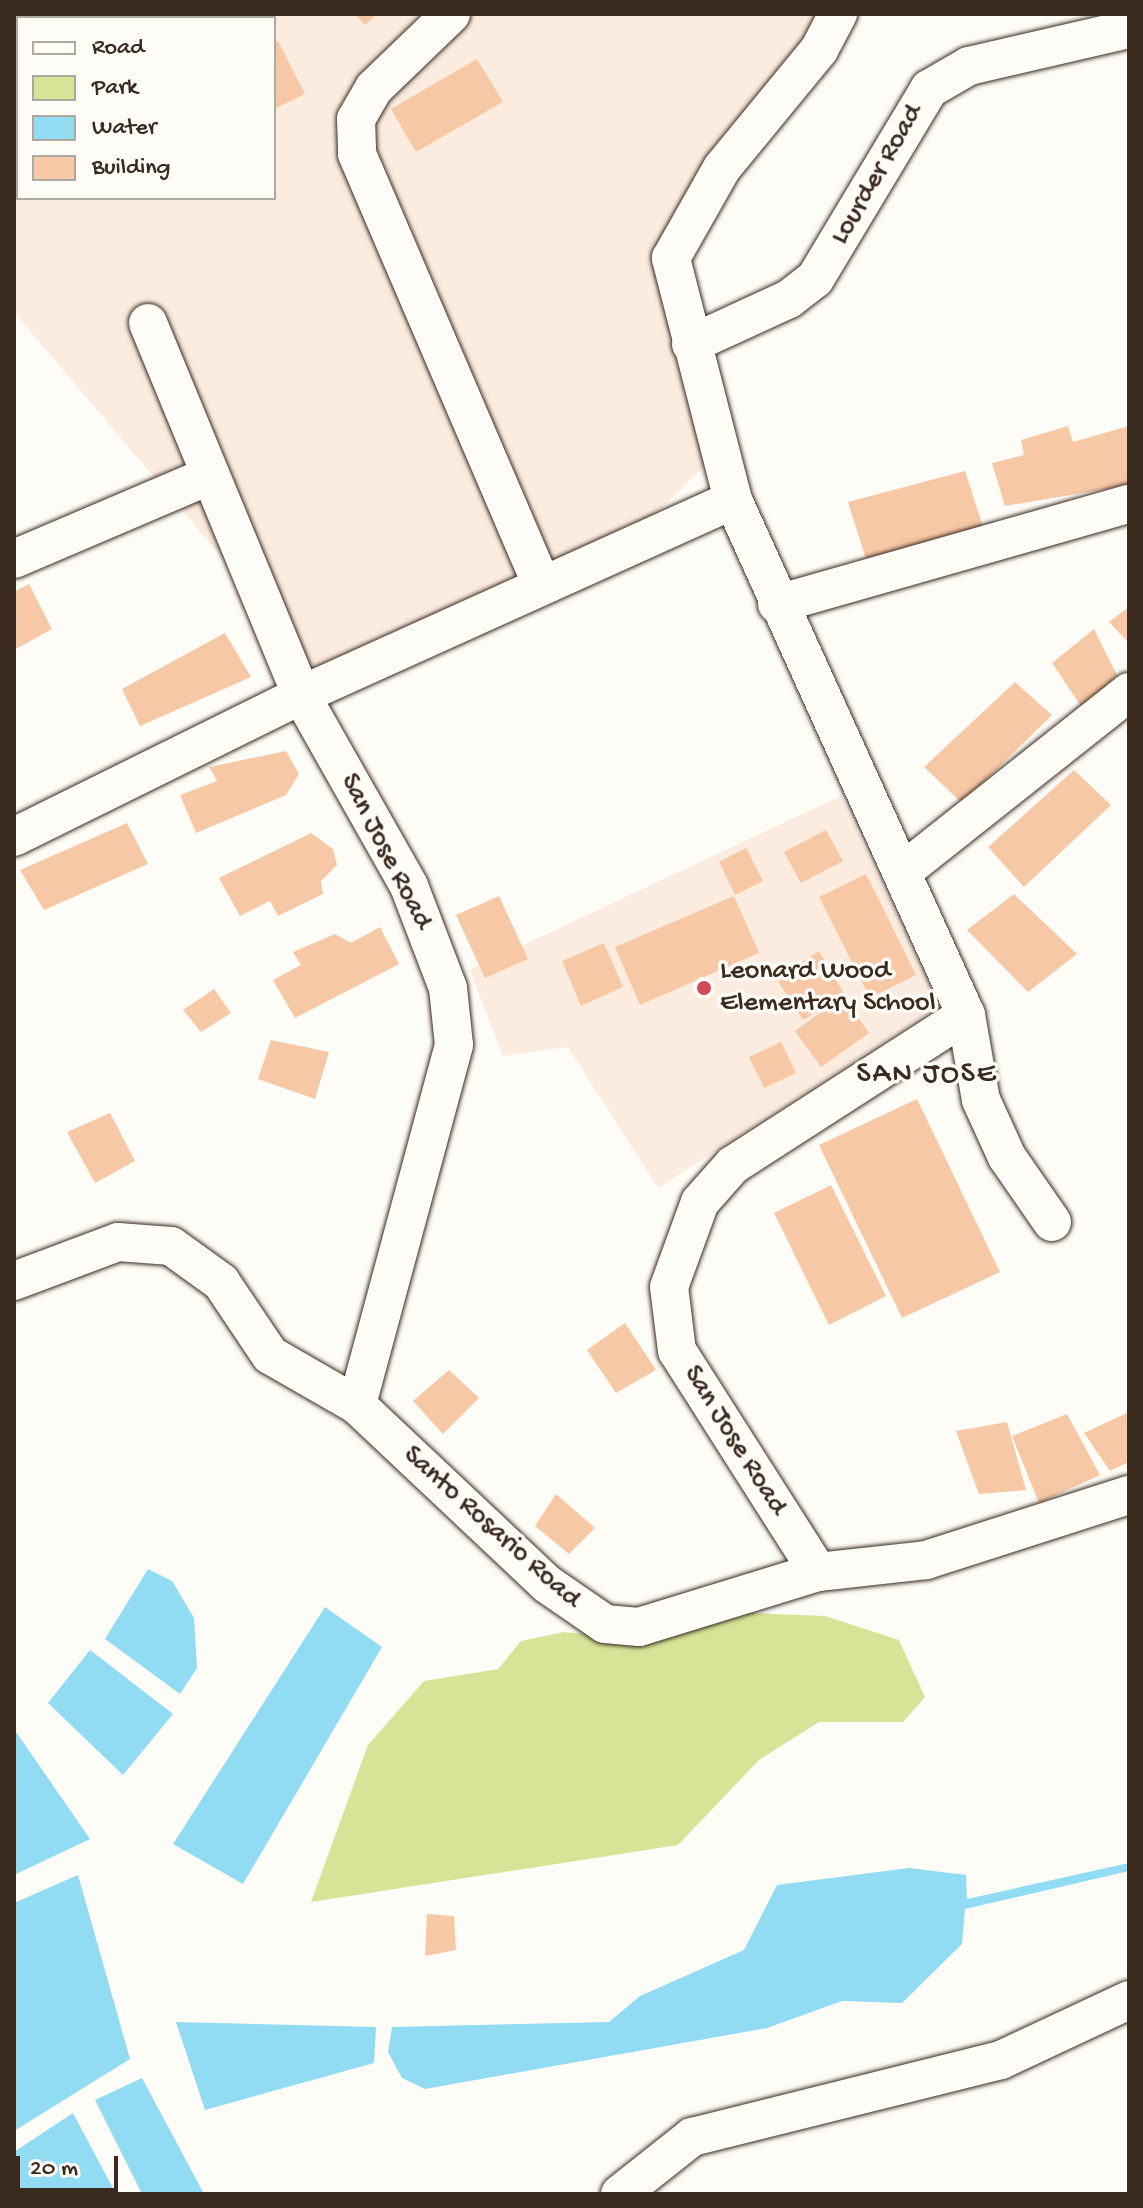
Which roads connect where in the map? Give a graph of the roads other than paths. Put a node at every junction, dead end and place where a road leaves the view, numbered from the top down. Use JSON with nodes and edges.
{"nodes":[{"id":1,"x":451,"y":14,"type":"edge"},
{"id":2,"x":838,"y":14,"type":"edge"},
{"id":3,"x":1129,"y":29,"type":"edge"},
{"id":4,"x":148,"y":323,"type":"dead end"},
{"id":5,"x":691,"y":344,"type":"junction"},
{"id":6,"x":209,"y":476,"type":"junction"},
{"id":7,"x":733,"y":500,"type":"junction"},
{"id":8,"x":1129,"y":504,"type":"edge"},
{"id":9,"x":14,"y":559,"type":"edge"},
{"id":10,"x":541,"y":583,"type":"junction"},
{"id":11,"x":777,"y":604,"type":"junction"},
{"id":12,"x":1129,"y":692,"type":"edge"},
{"id":13,"x":301,"y":695,"type":"junction"},
{"id":14,"x":14,"y":837,"type":"edge"},
{"id":15,"x":902,"y":872,"type":"junction"},
{"id":16,"x":966,"y":1015,"type":"junction"},
{"id":17,"x":1052,"y":1222,"type":"dead end"},
{"id":18,"x":14,"y":1281,"type":"edge"},
{"id":19,"x":357,"y":1405,"type":"junction"},
{"id":20,"x":1129,"y":1495,"type":"edge"},
{"id":21,"x":818,"y":1572,"type":"junction"},
{"id":22,"x":1129,"y":2000,"type":"edge"},
{"id":23,"x":620,"y":2194,"type":"edge"}],
"edges":[{"from":1,"to":10,"type":"street"},
{"from":2,"to":5,"type":"street"},
{"from":3,"to":5,"type":"street","name":"Lourder Road"},
{"from":4,"to":6,"type":"street","name":"San Jose Road"},
{"from":5,"to":7,"type":"street"},
{"from":6,"to":9,"type":"street"},
{"from":6,"to":13,"type":"street","name":"San Jose Road"},
{"from":7,"to":10,"type":"street"},
{"from":7,"to":11,"type":"street"},
{"from":8,"to":11,"type":"street"},
{"from":10,"to":13,"type":"street"},
{"from":11,"to":15,"type":"street"},
{"from":12,"to":15,"type":"street"},
{"from":13,"to":14,"type":"street"},
{"from":13,"to":19,"type":"street","name":"San Jose Road"},
{"from":15,"to":16,"type":"street"},
{"from":16,"to":17,"type":"street"},
{"from":16,"to":21,"type":"street","name":"San Jose Road"},
{"from":18,"to":19,"type":"street","name":"Santo Rosario Road"},
{"from":19,"to":21,"type":"street","name":"Santo Rosario Road"},
{"from":20,"to":21,"type":"street","name":"Santo Rosario Road"},
{"from":22,"to":23,"type":"street"}]}
